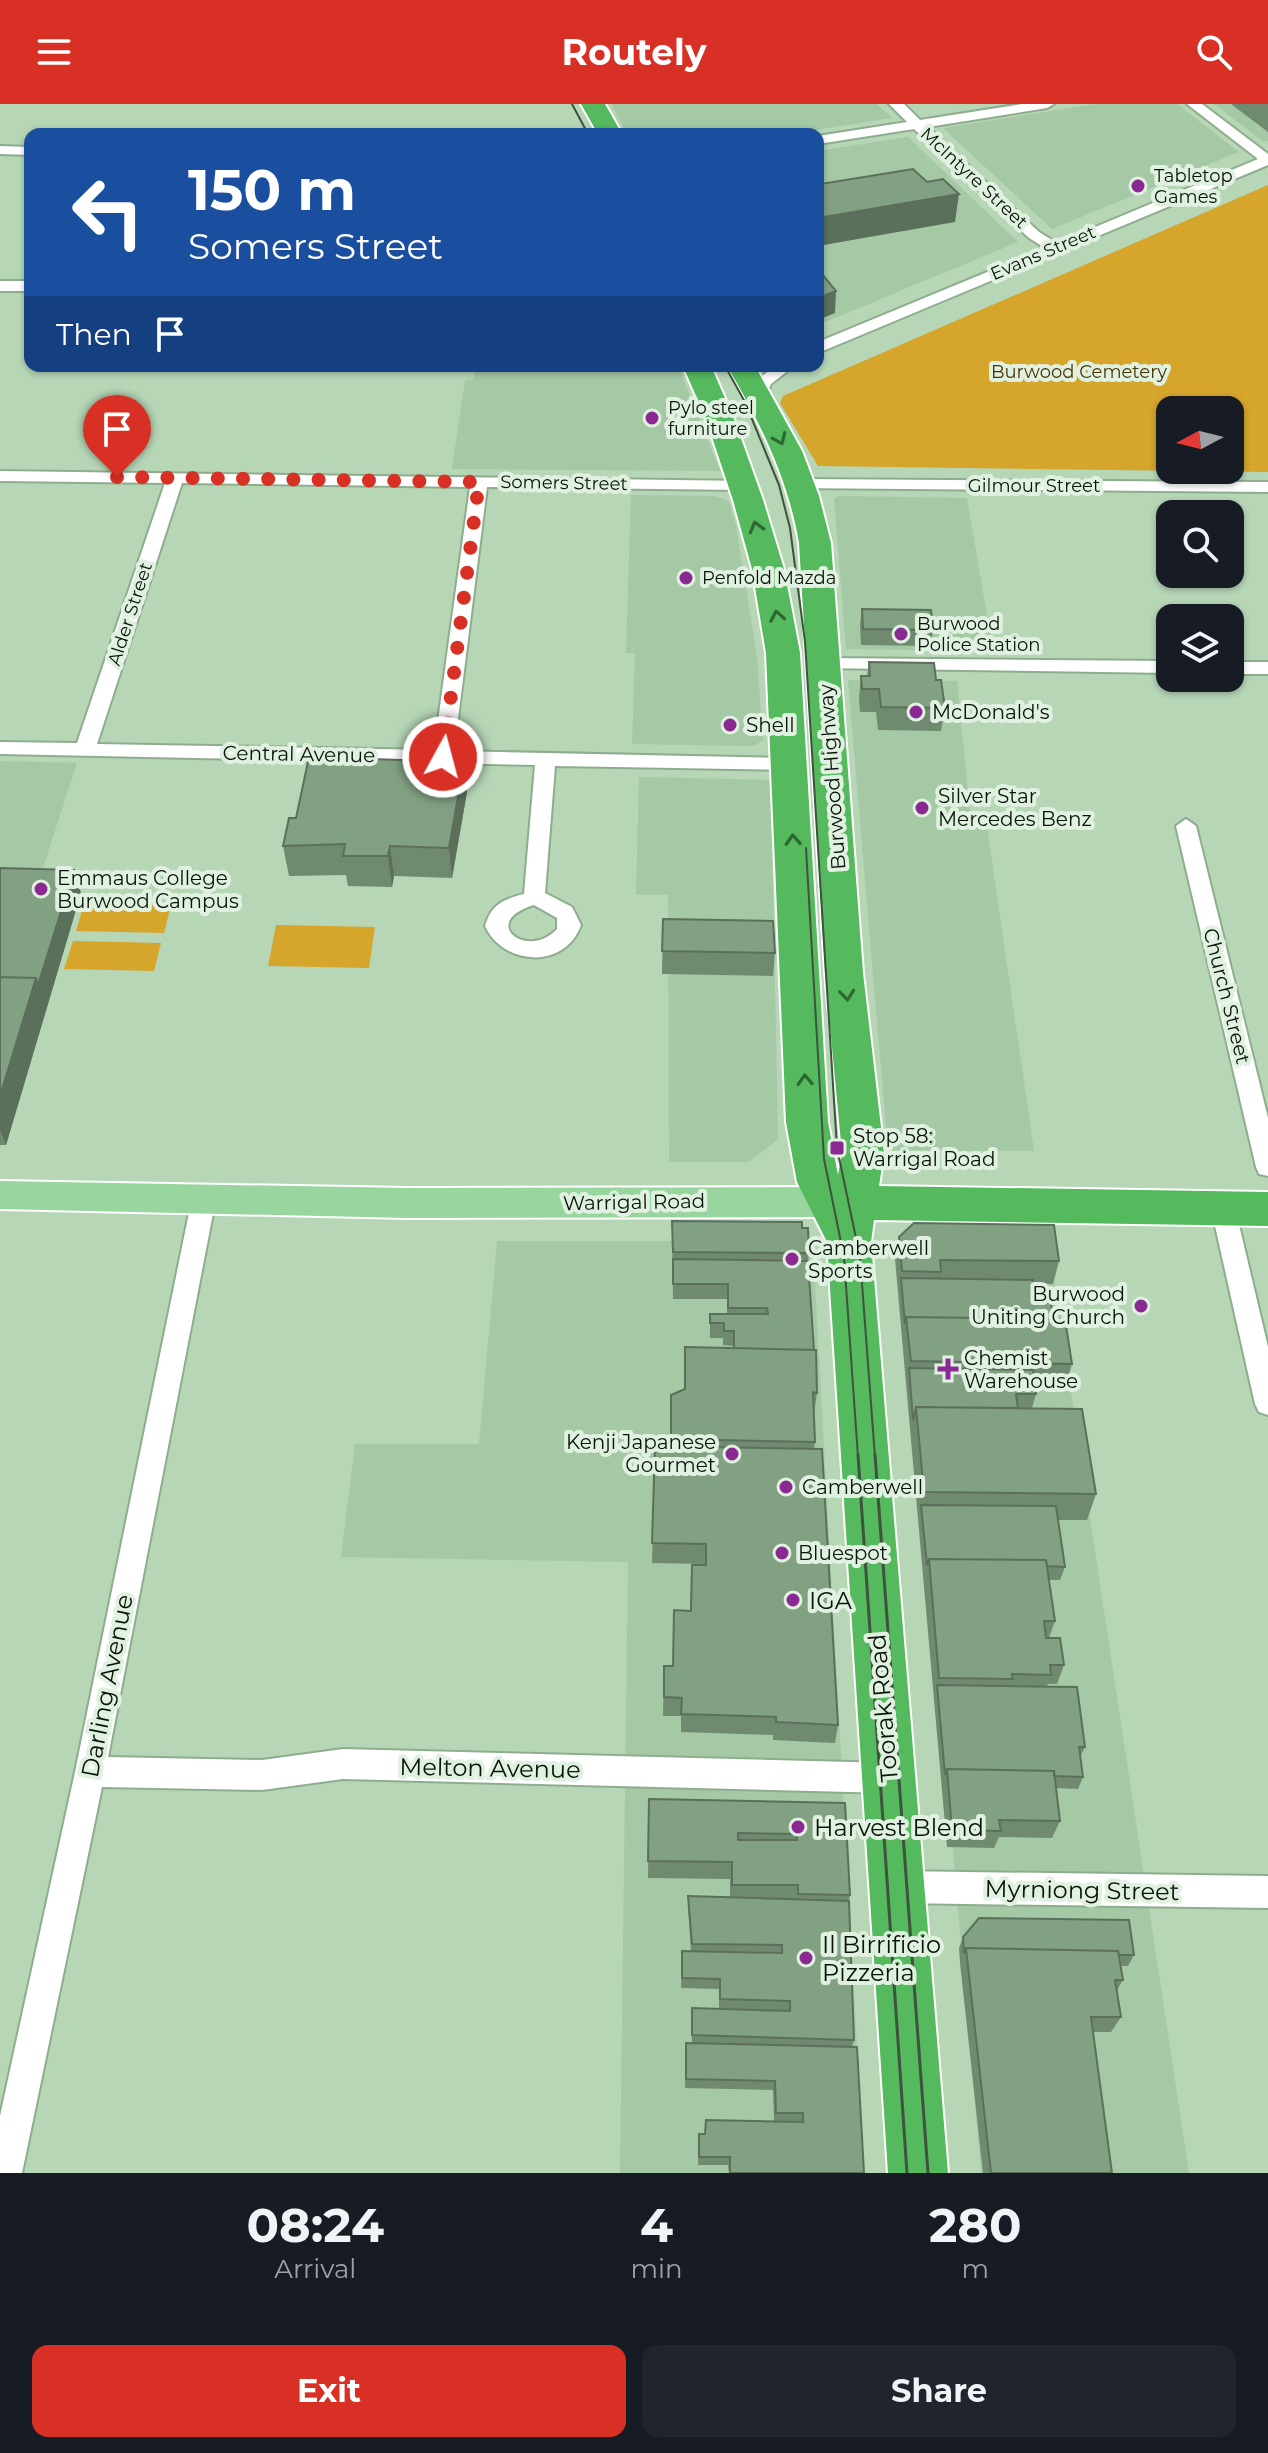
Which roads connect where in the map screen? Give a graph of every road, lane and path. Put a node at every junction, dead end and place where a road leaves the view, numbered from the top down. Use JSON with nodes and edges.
{"nodes":[{"id":1,"x":593,"y":104,"type":"edge"},
{"id":2,"x":896,"y":104,"type":"edge"},
{"id":3,"x":1047,"y":104,"type":"edge"},
{"id":4,"x":1194,"y":104,"type":"edge"},
{"id":5,"x":917,"y":125,"type":"junction"},
{"id":6,"x":607,"y":128,"type":"edge"},
{"id":7,"x":824,"y":139,"type":"edge"},
{"id":8,"x":0,"y":150,"type":"edge"},
{"id":9,"x":24,"y":151,"type":"edge"},
{"id":10,"x":1268,"y":160,"type":"edge"},
{"id":11,"x":1055,"y":248,"type":"junction"},
{"id":12,"x":0,"y":286,"type":"edge"},
{"id":13,"x":24,"y":286,"type":"edge"},
{"id":14,"x":824,"y":345,"type":"edge"},
{"id":15,"x":700,"y":372,"type":"edge"},
{"id":16,"x":778,"y":372,"type":"edge"},
{"id":17,"x":751,"y":375,"type":"edge"},
{"id":18,"x":720,"y":419,"type":"junction"},
{"id":19,"x":0,"y":476,"type":"edge"},
{"id":20,"x":175,"y":478,"type":"junction"},
{"id":21,"x":479,"y":482,"type":"junction"},
{"id":22,"x":800,"y":484,"type":"junction"},
{"id":23,"x":743,"y":485,"type":"junction"},
{"id":24,"x":1268,"y":487,"type":"edge"},
{"id":25,"x":784,"y":663,"type":"junction"},
{"id":26,"x":825,"y":664,"type":"junction"},
{"id":27,"x":1156,"y":667,"type":"edge"},
{"id":28,"x":1244,"y":668,"type":"edge"},
{"id":29,"x":1268,"y":668,"type":"edge"},
{"id":30,"x":0,"y":748,"type":"edge"},
{"id":31,"x":85,"y":749,"type":"junction"},
{"id":32,"x":443,"y":757,"type":"junction"},
{"id":33,"x":546,"y":758,"type":"junction"},
{"id":34,"x":790,"y":764,"type":"junction"},
{"id":35,"x":833,"y":766,"type":"junction"},
{"id":36,"x":1186,"y":826,"type":"dead end"},
{"id":37,"x":534,"y":898,"type":"dead end"},
{"id":38,"x":1268,"y":1167,"type":"edge"},
{"id":39,"x":0,"y":1195,"type":"edge"},
{"id":40,"x":204,"y":1198,"type":"junction"},
{"id":41,"x":1223,"y":1208,"type":"junction"},
{"id":42,"x":1268,"y":1209,"type":"edge"},
{"id":43,"x":843,"y":1216,"type":"junction"},
{"id":44,"x":1268,"y":1404,"type":"edge"},
{"id":45,"x":90,"y":1772,"type":"junction"},
{"id":46,"x":889,"y":1778,"type":"junction"},
{"id":47,"x":896,"y":1887,"type":"junction"},
{"id":48,"x":1268,"y":1892,"type":"edge"},
{"id":49,"x":5,"y":2173,"type":"edge"},
{"id":50,"x":918,"y":2173,"type":"edge"}],
"edges":[{"from":1,"to":6,"type":"highway"},
{"from":2,"to":5,"type":"street","name":"McIntyre Street"},
{"from":3,"to":5,"type":"street"},
{"from":4,"to":10,"type":"street"},
{"from":5,"to":7,"type":"street"},
{"from":5,"to":11,"type":"street","name":"McIntyre Street"},
{"from":8,"to":9,"type":"street"},
{"from":10,"to":11,"type":"street","name":"Evans Street"},
{"from":11,"to":14,"type":"street","name":"Evans Street"},
{"from":12,"to":13,"type":"street"},
{"from":15,"to":18,"type":"highway","name":"Burwood Highway"},
{"from":16,"to":17,"type":"street"},
{"from":17,"to":18,"type":"highway"},
{"from":17,"to":22,"type":"highway","name":"Burwood Highway","one_way":true},
{"from":18,"to":23,"type":"highway","name":"Burwood Highway"},
{"from":19,"to":20,"type":"street","name":"Somers Street"},
{"from":20,"to":21,"type":"street","name":"Somers Street"},
{"from":20,"to":31,"type":"street","name":"Alder Street"},
{"from":21,"to":23,"type":"street","name":"Somers Street"},
{"from":21,"to":32,"type":"street"},
{"from":22,"to":23,"type":"highway"},
{"from":22,"to":24,"type":"street","name":"Gilmour Street"},
{"from":22,"to":26,"type":"highway","name":"Burwood Highway"},
{"from":25,"to":23,"type":"highway","name":"Burwood Highway","one_way":true},
{"from":25,"to":26,"type":"highway"},
{"from":25,"to":34,"type":"highway","name":"Burwood Highway"},
{"from":26,"to":27,"type":"street"},
{"from":26,"to":35,"type":"highway","name":"Burwood Highway"},
{"from":28,"to":29,"type":"street"},
{"from":30,"to":31,"type":"street","name":"Central Avenue"},
{"from":31,"to":32,"type":"street","name":"Central Avenue"},
{"from":32,"to":33,"type":"street","name":"Central Avenue"},
{"from":33,"to":34,"type":"street","name":"Central Avenue"},
{"from":33,"to":37,"type":"street"},
{"from":34,"to":35,"type":"highway"},
{"from":43,"to":34,"type":"highway","name":"Burwood Highway","one_way":true},
{"from":35,"to":43,"type":"highway","name":"Burwood Highway","one_way":true},
{"from":36,"to":38,"type":"street","name":"Church Street"},
{"from":39,"to":40,"type":"main road","name":"Warrigal Road"},
{"from":40,"to":43,"type":"main road","name":"Warrigal Road"},
{"from":40,"to":45,"type":"street","name":"Darling Avenue"},
{"from":41,"to":42,"type":"highway","name":"Warrigal Road"},
{"from":41,"to":43,"type":"highway","name":"Warrigal Road"},
{"from":41,"to":44,"type":"street"},
{"from":43,"to":46,"type":"highway","name":"Toorak Road"},
{"from":45,"to":46,"type":"street","name":"Melton Avenue"},
{"from":45,"to":49,"type":"street","name":"Darling Avenue"},
{"from":46,"to":47,"type":"highway","name":"Toorak Road"},
{"from":47,"to":48,"type":"street","name":"Myrniong Street"},
{"from":47,"to":50,"type":"highway","name":"Toorak Road"}]}
